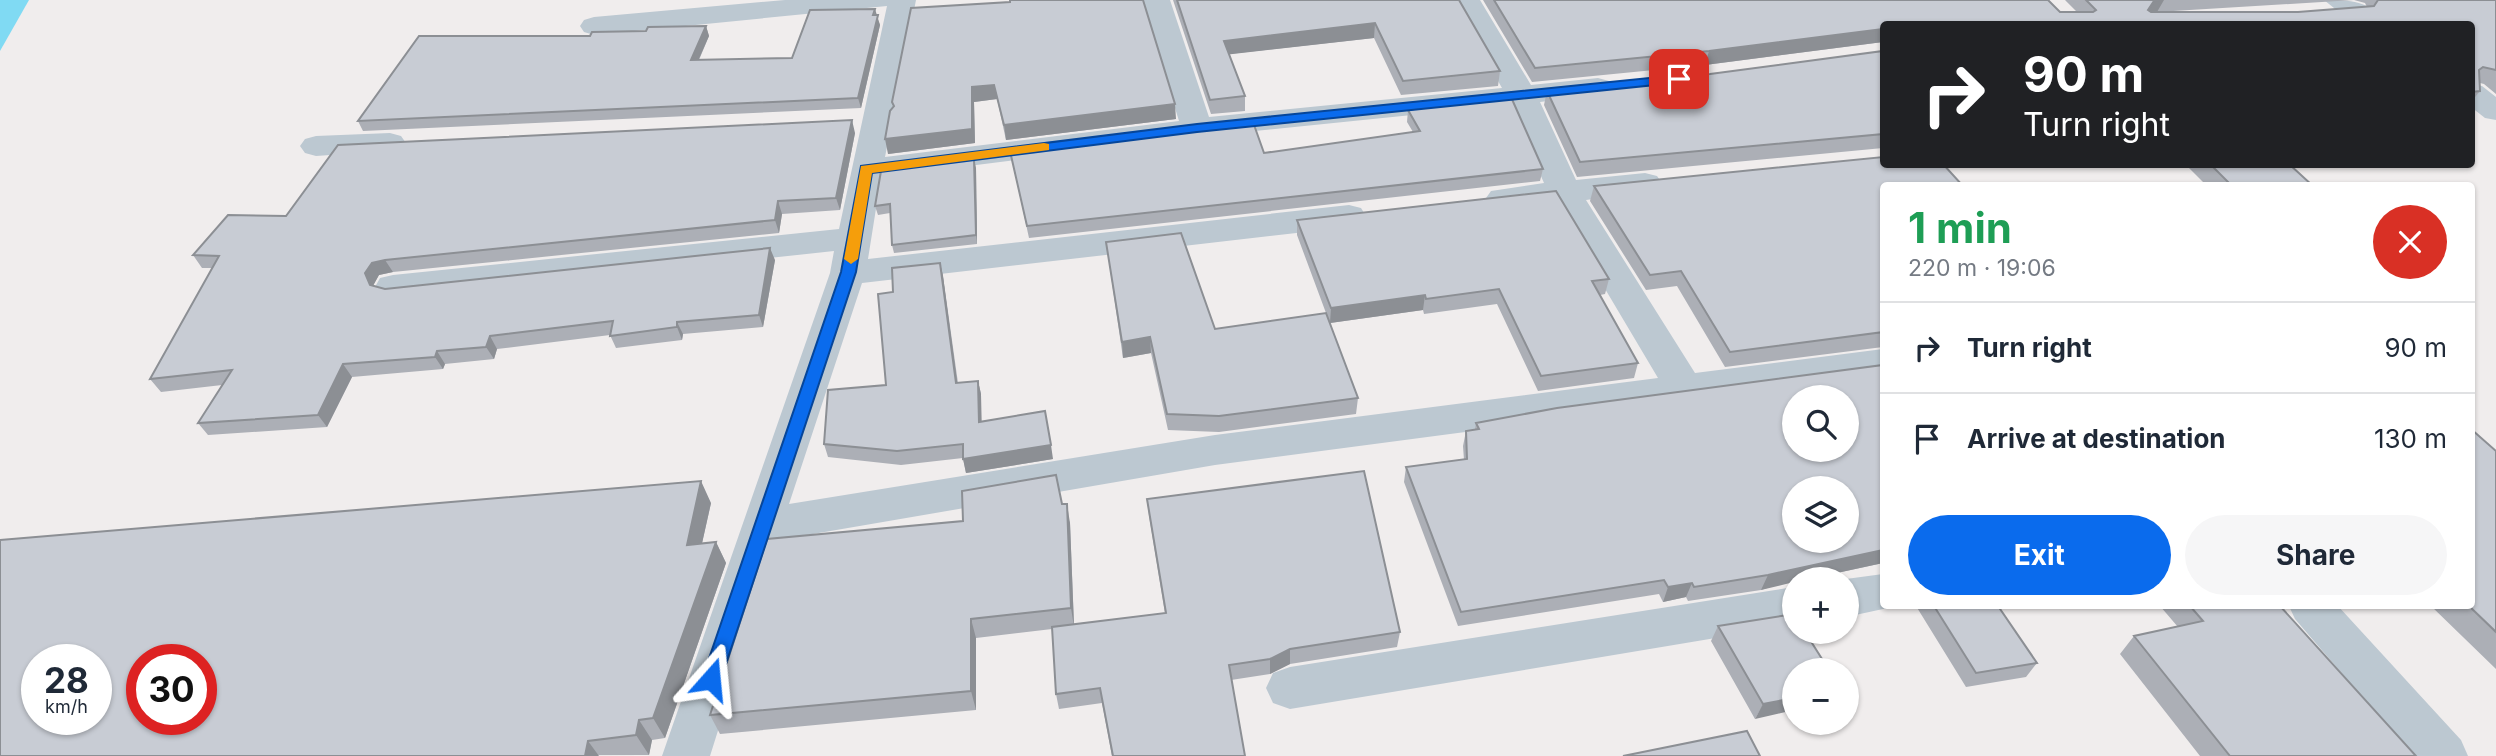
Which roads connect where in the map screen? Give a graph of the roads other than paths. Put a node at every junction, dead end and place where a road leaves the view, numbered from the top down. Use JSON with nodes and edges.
{"nodes":[{"id":1,"x":877,"y":0,"type":"edge"},
{"id":2,"x":902,"y":0,"type":"edge"},
{"id":3,"x":1156,"y":0,"type":"edge"},
{"id":4,"x":1466,"y":0,"type":"edge"},
{"id":5,"x":594,"y":26,"type":"dead end"},
{"id":6,"x":1626,"y":84,"type":"edge"},
{"id":7,"x":1521,"y":94,"type":"junction"},
{"id":8,"x":2475,"y":96,"type":"edge"},
{"id":9,"x":2496,"y":111,"type":"edge"},
{"id":10,"x":1197,"y":128,"type":"junction"},
{"id":11,"x":426,"y":141,"type":"edge"},
{"id":12,"x":316,"y":146,"type":"dead end"},
{"id":13,"x":866,"y":169,"type":"junction"},
{"id":14,"x":1675,"y":180,"type":"edge"},
{"id":15,"x":1564,"y":191,"type":"junction"},
{"id":16,"x":1468,"y":202,"type":"edge"},
{"id":17,"x":1385,"y":211,"type":"edge"},
{"id":18,"x":852,"y":255,"type":"junction"},
{"id":19,"x":393,"y":287,"type":"edge"},
{"id":20,"x":1880,"y":363,"type":"edge"},
{"id":21,"x":1685,"y":390,"type":"junction"},
{"id":22,"x":761,"y":526,"type":"junction"},
{"id":23,"x":1880,"y":592,"type":"edge"},
{"id":24,"x":1859,"y":595,"type":"edge"},
{"id":25,"x":1782,"y":608,"type":"edge"},
{"id":26,"x":2314,"y":609,"type":"edge"},
{"id":27,"x":1290,"y":688,"type":"dead end"},
{"id":28,"x":686,"y":756,"type":"edge"},
{"id":29,"x":2444,"y":756,"type":"edge"}],
"edges":[{"from":1,"to":5,"type":"street"},
{"from":2,"to":13,"type":"street"},
{"from":3,"to":10,"type":"street"},
{"from":4,"to":7,"type":"street"},
{"from":6,"to":7,"type":"street"},
{"from":7,"to":10,"type":"street"},
{"from":7,"to":15,"type":"street"},
{"from":8,"to":9,"type":"street"},
{"from":10,"to":13,"type":"street"},
{"from":11,"to":12,"type":"street"},
{"from":13,"to":18,"type":"street"},
{"from":14,"to":15,"type":"street"},
{"from":15,"to":16,"type":"street"},
{"from":15,"to":21,"type":"street"},
{"from":17,"to":18,"type":"street"},
{"from":18,"to":19,"type":"street"},
{"from":18,"to":22,"type":"street"},
{"from":20,"to":21,"type":"street"},
{"from":21,"to":22,"type":"street"},
{"from":22,"to":28,"type":"street"},
{"from":23,"to":24,"type":"street"},
{"from":25,"to":27,"type":"street"},
{"from":26,"to":29,"type":"street"}]}
